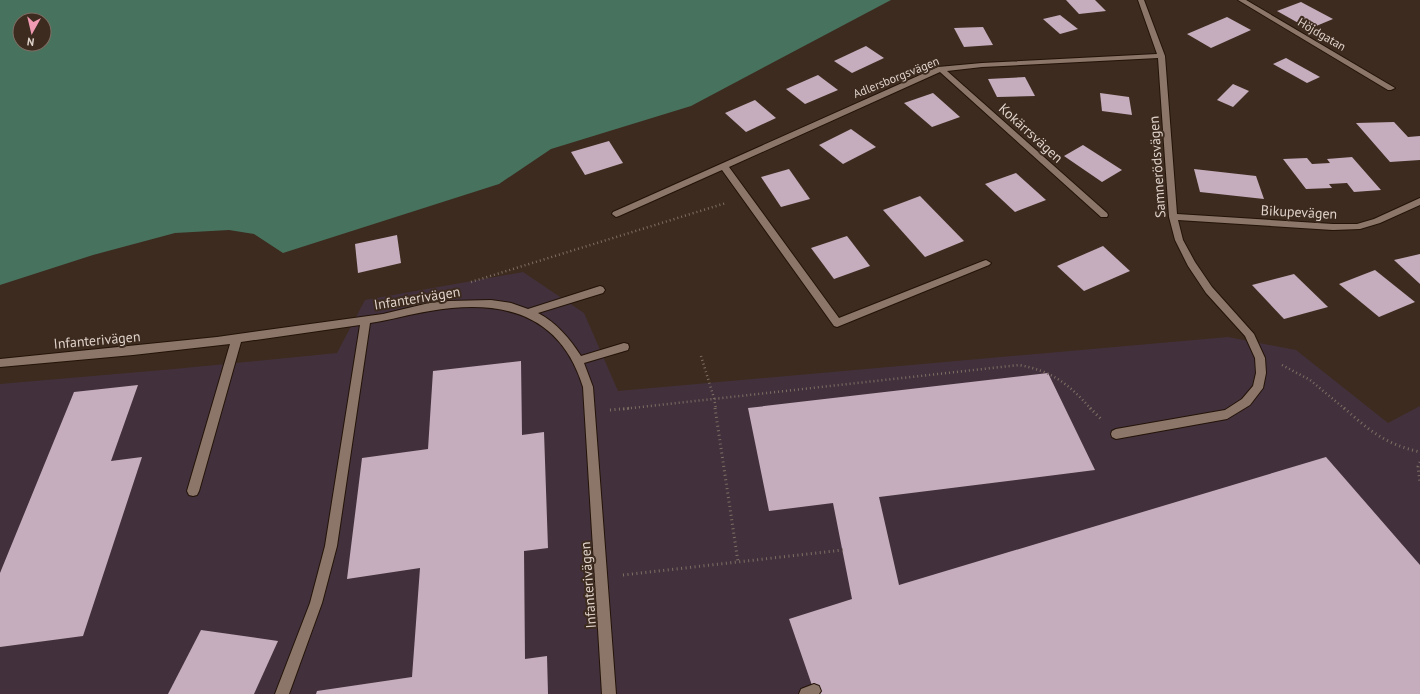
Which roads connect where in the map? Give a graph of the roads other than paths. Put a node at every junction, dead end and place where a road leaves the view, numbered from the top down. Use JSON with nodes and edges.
{"nodes":[{"id":1,"x":1141,"y":0,"type":"edge"},
{"id":2,"x":1241,"y":0,"type":"edge"},
{"id":3,"x":1161,"y":56,"type":"junction"},
{"id":4,"x":941,"y":69,"type":"junction"},
{"id":5,"x":1391,"y":88,"type":"dead end"},
{"id":6,"x":724,"y":166,"type":"junction"},
{"id":7,"x":1420,"y":202,"type":"edge"},
{"id":8,"x":616,"y":214,"type":"dead end"},
{"id":9,"x":1104,"y":215,"type":"dead end"},
{"id":10,"x":1173,"y":217,"type":"junction"},
{"id":11,"x":986,"y":263,"type":"dead end"},
{"id":12,"x":600,"y":290,"type":"dead end"},
{"id":13,"x":527,"y":313,"type":"junction"},
{"id":14,"x":366,"y":320,"type":"junction"},
{"id":15,"x":237,"y":338,"type":"junction"},
{"id":16,"x":624,"y":347,"type":"dead end"},
{"id":17,"x":579,"y":361,"type":"junction"},
{"id":18,"x":0,"y":363,"type":"edge"},
{"id":19,"x":1116,"y":434,"type":"road end"},
{"id":20,"x":193,"y":490,"type":"dead end"},
{"id":21,"x":282,"y":694,"type":"edge"},
{"id":22,"x":609,"y":694,"type":"edge"}],
"edges":[{"from":1,"to":3,"type":"street","name":"Samnerödsvägen"},
{"from":2,"to":5,"type":"street","name":"Höjdgatan"},
{"from":3,"to":4,"type":"street","name":"Adlersborgsvägen"},
{"from":3,"to":10,"type":"street","name":"Samnerödsvägen"},
{"from":4,"to":6,"type":"street","name":"Adlersborgsvägen"},
{"from":4,"to":9,"type":"street","name":"Kokärrsvägen"},
{"from":6,"to":8,"type":"street","name":"Adlersborgsvägen"},
{"from":6,"to":11,"type":"street"},
{"from":7,"to":10,"type":"street","name":"Bikupevägen"},
{"from":10,"to":19,"type":"street","name":"Samnerödsvägen"},
{"from":12,"to":13,"type":"street"},
{"from":13,"to":14,"type":"street","name":"Infanterivägen"},
{"from":13,"to":17,"type":"street","name":"Infanterivägen"},
{"from":14,"to":15,"type":"street","name":"Infanterivägen"},
{"from":14,"to":21,"type":"street"},
{"from":15,"to":18,"type":"street","name":"Infanterivägen"},
{"from":15,"to":20,"type":"street"},
{"from":16,"to":17,"type":"street"},
{"from":17,"to":22,"type":"street","name":"Infanterivägen"}]}
